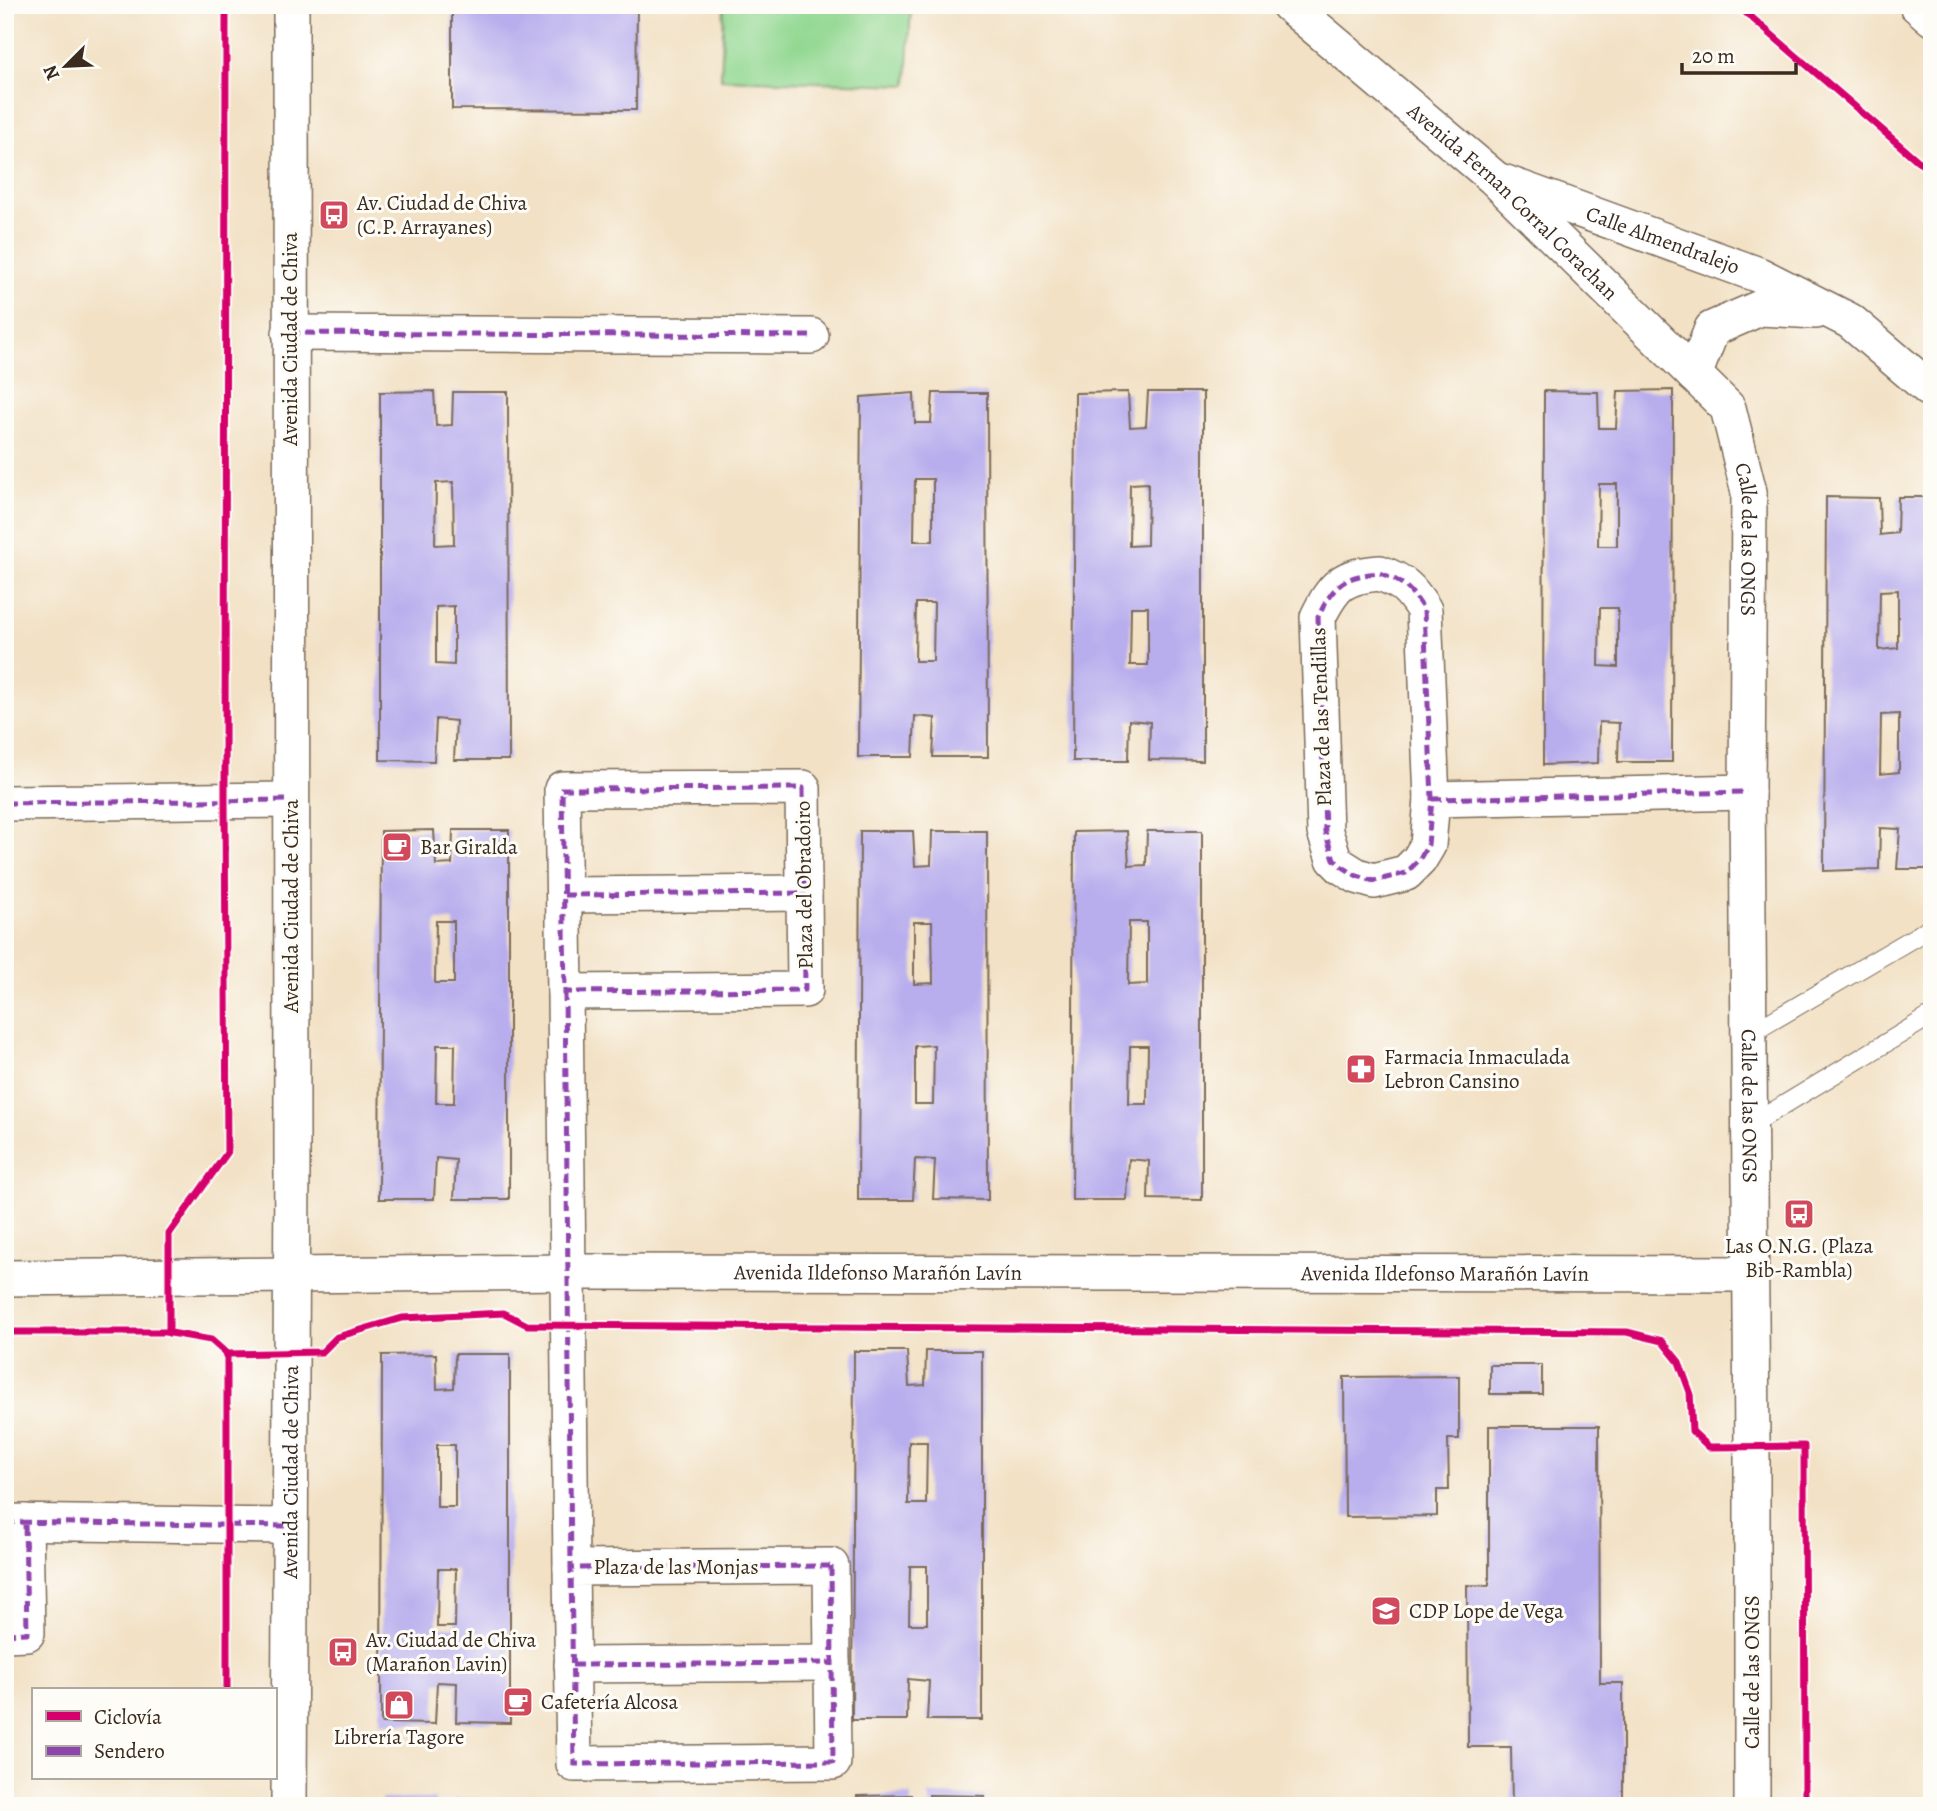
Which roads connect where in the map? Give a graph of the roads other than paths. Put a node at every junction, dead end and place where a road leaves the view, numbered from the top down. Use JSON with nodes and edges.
{"nodes":[{"id":1,"x":291,"y":5,"type":"edge"},
{"id":2,"x":1289,"y":5,"type":"edge"},
{"id":3,"x":1917,"y":5,"type":"edge"},
{"id":4,"x":1932,"y":18,"type":"edge"},
{"id":5,"x":1494,"y":178,"type":"junction"},
{"id":6,"x":1827,"y":311,"type":"junction"},
{"id":7,"x":290,"y":333,"type":"junction"},
{"id":8,"x":811,"y":335,"type":"dead end"},
{"id":9,"x":1695,"y":375,"type":"junction"},
{"id":10,"x":1932,"y":391,"type":"edge"},
{"id":11,"x":1728,"y":408,"type":"joint"},
{"id":12,"x":1746,"y":792,"type":"junction"},
{"id":13,"x":1432,"y":799,"type":"junction"},
{"id":14,"x":290,"y":800,"type":"junction"},
{"id":15,"x":5,"y":803,"type":"edge"},
{"id":16,"x":804,"y":893,"type":"junction"},
{"id":17,"x":564,"y":895,"type":"junction"},
{"id":18,"x":1932,"y":927,"type":"edge"},
{"id":19,"x":565,"y":992,"type":"junction"},
{"id":20,"x":1932,"y":1015,"type":"edge"},
{"id":21,"x":1748,"y":1035,"type":"junction"},
{"id":22,"x":1749,"y":1126,"type":"junction"},
{"id":23,"x":568,"y":1272,"type":"junction"},
{"id":24,"x":1750,"y":1274,"type":"junction"},
{"id":25,"x":292,"y":1275,"type":"junction"},
{"id":26,"x":5,"y":1278,"type":"edge"},
{"id":27,"x":15,"y":1522,"type":"edge"},
{"id":28,"x":289,"y":1526,"type":"junction"},
{"id":29,"x":571,"y":1568,"type":"junction"},
{"id":30,"x":5,"y":1634,"type":"edge"},
{"id":31,"x":832,"y":1663,"type":"junction"},
{"id":32,"x":572,"y":1665,"type":"junction"},
{"id":33,"x":289,"y":1806,"type":"edge"},
{"id":34,"x":1752,"y":1806,"type":"edge"}],
"edges":[{"from":1,"to":7,"type":"street","name":"Avenida Ciudad de Chiva"},
{"from":2,"to":5,"type":"street","name":"Avenida Fernan Corral Corachan"},
{"from":3,"to":4,"type":"street"},
{"from":5,"to":6,"type":"street","name":"Calle Almendralejo"},
{"from":5,"to":9,"type":"street","name":"Avenida Fernan Corral Corachan"},
{"from":6,"to":9,"type":"street","name":"Calle Almendralejo"},
{"from":6,"to":10,"type":"street","name":"Calle Almendralejo"},
{"from":7,"to":8,"type":"street"},
{"from":7,"to":14,"type":"street","name":"Avenida Ciudad de Chiva"},
{"from":9,"to":11,"type":"street","name":"Avenida Fernan Corral Corachan"},
{"from":11,"to":12,"type":"street","name":"Calle de las ONGS"},
{"from":12,"to":13,"type":"street"},
{"from":12,"to":21,"type":"street","name":"Calle de las ONGS"},
{"from":13,"to":13,"type":"street","name":"Plaza de las Tendillas"},
{"from":14,"to":15,"type":"street"},
{"from":14,"to":25,"type":"street","name":"Avenida Ciudad de Chiva"},
{"from":16,"to":17,"type":"street"},
{"from":16,"to":17,"type":"street","name":"Plaza del Obradoiro"},
{"from":16,"to":19,"type":"street","name":"Plaza del Obradoiro"},
{"from":17,"to":19,"type":"street","name":"Plaza del Obradoiro"},
{"from":18,"to":21,"type":"lane"},
{"from":19,"to":23,"type":"street"},
{"from":20,"to":22,"type":"lane"},
{"from":21,"to":22,"type":"street","name":"Calle de las ONGS"},
{"from":22,"to":24,"type":"street","name":"Calle de las ONGS"},
{"from":23,"to":24,"type":"street","name":"Avenida Ildefonso Marañón Lavín"},
{"from":23,"to":25,"type":"street","name":"Avenida Ildefonso Marañón Lavín"},
{"from":23,"to":29,"type":"street"},
{"from":24,"to":34,"type":"street","name":"Calle de las ONGS"},
{"from":25,"to":26,"type":"street","name":"Avenida Ildefonso Marañón Lavín"},
{"from":25,"to":28,"type":"street","name":"Avenida Ciudad de Chiva"},
{"from":27,"to":28,"type":"street"},
{"from":27,"to":30,"type":"street"},
{"from":28,"to":33,"type":"street","name":"Avenida Ciudad de Chiva"},
{"from":29,"to":31,"type":"street","name":"Plaza de las Monjas"},
{"from":29,"to":32,"type":"street","name":"Plaza de las Monjas"},
{"from":31,"to":32,"type":"street"},
{"from":31,"to":32,"type":"street","name":"Plaza de las Monjas"}]}
